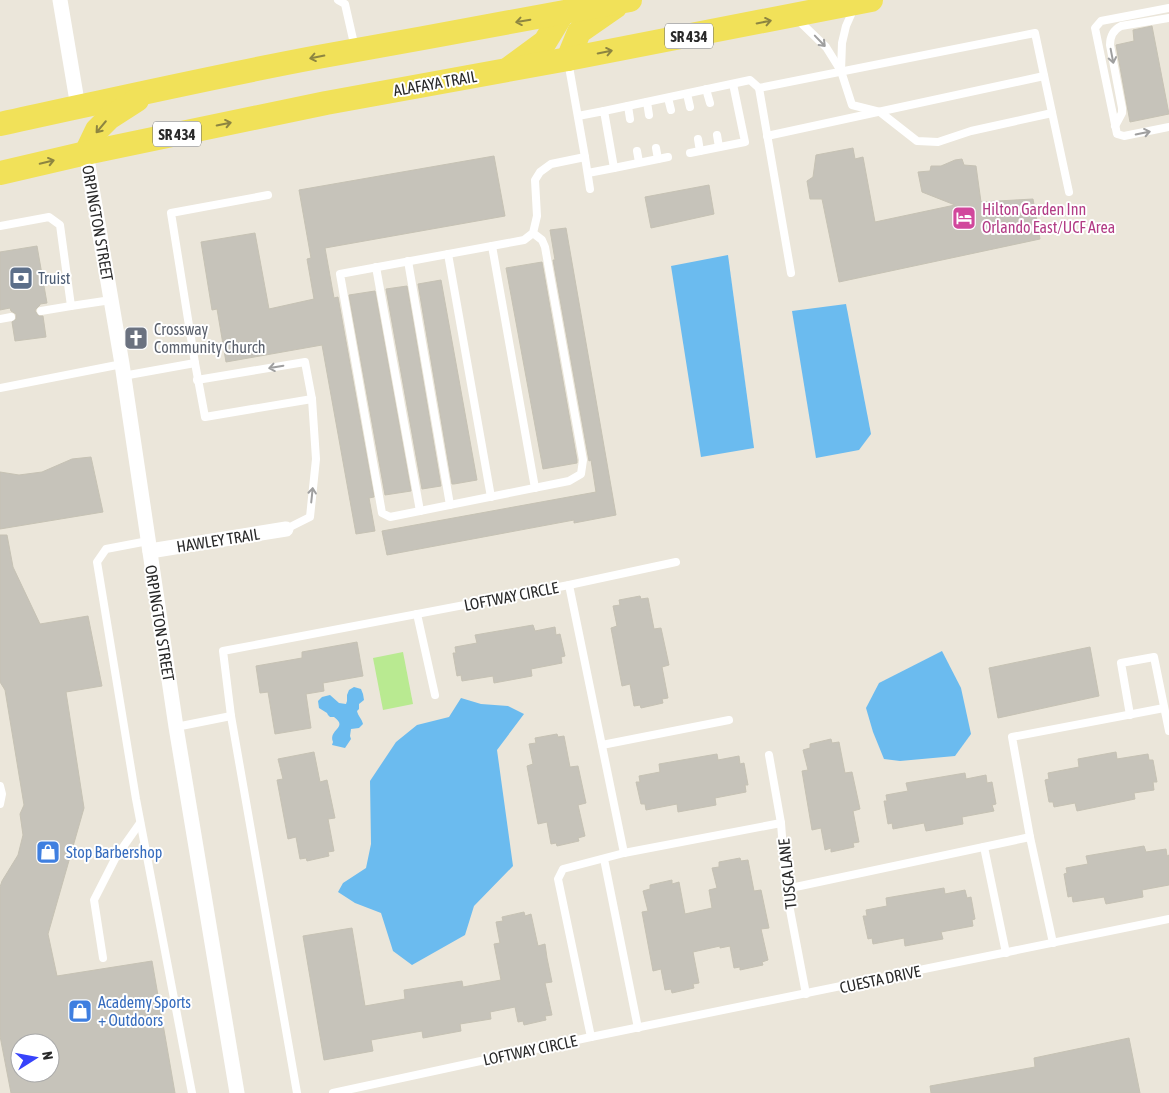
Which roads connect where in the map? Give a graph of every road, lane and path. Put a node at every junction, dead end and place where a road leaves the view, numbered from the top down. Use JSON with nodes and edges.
{"nodes":[{"id":1,"x":60,"y":0,"type":"edge"},
{"id":2,"x":338,"y":0,"type":"edge"},
{"id":3,"x":626,"y":1,"type":"edge"},
{"id":4,"x":864,"y":2,"type":"edge"},
{"id":5,"x":561,"y":7,"type":"edge"},
{"id":6,"x":1169,"y":8,"type":"edge"},
{"id":7,"x":794,"y":16,"type":"junction"},
{"id":8,"x":1169,"y":18,"type":"edge"},
{"id":9,"x":355,"y":50,"type":"junction"},
{"id":10,"x":568,"y":59,"type":"junction"},
{"id":11,"x":505,"y":71,"type":"junction"},
{"id":12,"x":840,"y":71,"type":"junction"},
{"id":13,"x":1044,"y":76,"type":"junction"},
{"id":14,"x":733,"y":84,"type":"junction"},
{"id":15,"x":759,"y":88,"type":"junction"},
{"id":16,"x":154,"y":90,"type":"junction"},
{"id":17,"x":706,"y":90,"type":"junction"},
{"id":18,"x":687,"y":94,"type":"junction"},
{"id":19,"x":668,"y":98,"type":"junction"},
{"id":20,"x":647,"y":102,"type":"junction"},
{"id":21,"x":710,"y":103,"type":"dead end"},
{"id":22,"x":628,"y":106,"type":"junction"},
{"id":23,"x":78,"y":107,"type":"junction"},
{"id":24,"x":690,"y":107,"type":"dead end"},
{"id":25,"x":671,"y":110,"type":"dead end"},
{"id":26,"x":604,"y":111,"type":"junction"},
{"id":27,"x":880,"y":112,"type":"junction"},
{"id":28,"x":1052,"y":113,"type":"junction"},
{"id":29,"x":649,"y":115,"type":"dead end"},
{"id":30,"x":578,"y":116,"type":"junction"},
{"id":31,"x":630,"y":120,"type":"dead end"},
{"id":32,"x":0,"y":124,"type":"edge"},
{"id":33,"x":1115,"y":126,"type":"junction"},
{"id":34,"x":1169,"y":127,"type":"edge"},
{"id":35,"x":717,"y":135,"type":"dead end"},
{"id":36,"x":767,"y":136,"type":"junction"},
{"id":37,"x":698,"y":139,"type":"dead end"},
{"id":38,"x":719,"y":147,"type":"junction"},
{"id":39,"x":656,"y":148,"type":"dead end"},
{"id":40,"x":700,"y":150,"type":"junction"},
{"id":41,"x":637,"y":151,"type":"dead end"},
{"id":42,"x":86,"y":153,"type":"junction"},
{"id":43,"x":690,"y":153,"type":"dead end"},
{"id":44,"x":585,"y":157,"type":"junction"},
{"id":45,"x":668,"y":157,"type":"dead end"},
{"id":46,"x":658,"y":159,"type":"junction"},
{"id":47,"x":639,"y":162,"type":"junction"},
{"id":48,"x":614,"y":168,"type":"junction"},
{"id":49,"x":0,"y":173,"type":"edge"},
{"id":50,"x":588,"y":173,"type":"junction"},
{"id":51,"x":590,"y":189,"type":"dead end"},
{"id":52,"x":1069,"y":192,"type":"dead end"},
{"id":53,"x":268,"y":195,"type":"dead end"},
{"id":54,"x":0,"y":226,"type":"edge"},
{"id":55,"x":533,"y":233,"type":"junction"},
{"id":56,"x":492,"y":246,"type":"junction"},
{"id":57,"x":448,"y":254,"type":"junction"},
{"id":58,"x":408,"y":261,"type":"junction"},
{"id":59,"x":376,"y":267,"type":"junction"},
{"id":60,"x":791,"y":274,"type":"dead end"},
{"id":61,"x":111,"y":300,"type":"junction"},
{"id":62,"x":72,"y":306,"type":"junction"},
{"id":63,"x":42,"y":311,"type":"dead end"},
{"id":64,"x":11,"y":317,"type":"dead end"},
{"id":65,"x":0,"y":319,"type":"edge"},
{"id":66,"x":195,"y":363,"type":"junction"},
{"id":67,"x":122,"y":370,"type":"junction"},
{"id":68,"x":197,"y":380,"type":"junction"},
{"id":69,"x":0,"y":388,"type":"edge"},
{"id":70,"x":312,"y":399,"type":"junction"},
{"id":71,"x":535,"y":488,"type":"junction"},
{"id":72,"x":491,"y":497,"type":"junction"},
{"id":73,"x":450,"y":505,"type":"junction"},
{"id":74,"x":420,"y":511,"type":"junction"},
{"id":75,"x":286,"y":529,"type":"joint"},
{"id":76,"x":149,"y":546,"type":"junction"},
{"id":77,"x":676,"y":562,"type":"dead end"},
{"id":78,"x":569,"y":585,"type":"junction"},
{"id":79,"x":417,"y":614,"type":"junction"},
{"id":80,"x":435,"y":695,"type":"dead end"},
{"id":81,"x":1164,"y":708,"type":"junction"},
{"id":82,"x":1130,"y":715,"type":"junction"},
{"id":83,"x":231,"y":716,"type":"junction"},
{"id":84,"x":728,"y":720,"type":"dead end"},
{"id":85,"x":176,"y":727,"type":"junction"},
{"id":86,"x":1169,"y":731,"type":"edge"},
{"id":87,"x":602,"y":746,"type":"junction"},
{"id":88,"x":769,"y":755,"type":"dead end"},
{"id":89,"x":0,"y":786,"type":"edge"},
{"id":90,"x":0,"y":804,"type":"edge"},
{"id":91,"x":140,"y":822,"type":"junction"},
{"id":92,"x":782,"y":823,"type":"junction"},
{"id":93,"x":1030,"y":837,"type":"junction"},
{"id":94,"x":984,"y":847,"type":"junction"},
{"id":95,"x":624,"y":853,"type":"junction"},
{"id":96,"x":604,"y":859,"type":"junction"},
{"id":97,"x":786,"y":889,"type":"junction"},
{"id":98,"x":1169,"y":919,"type":"edge"},
{"id":99,"x":1053,"y":943,"type":"junction"},
{"id":100,"x":1006,"y":953,"type":"junction"},
{"id":101,"x":103,"y":958,"type":"dead end"},
{"id":102,"x":806,"y":994,"type":"junction"},
{"id":103,"x":638,"y":1028,"type":"junction"},
{"id":104,"x":590,"y":1037,"type":"junction"},
{"id":105,"x":192,"y":1093,"type":"edge"},
{"id":106,"x":237,"y":1093,"type":"edge"},
{"id":107,"x":296,"y":1093,"type":"edge"},
{"id":108,"x":332,"y":1093,"type":"edge"}],
"edges":[{"from":1,"to":23,"type":"street"},
{"from":2,"to":9,"type":"lane"},
{"from":3,"to":5,"type":"main road"},
{"from":3,"to":10,"type":"main road"},
{"from":4,"to":7,"type":"main road","name":"ALAFAYA TRAIL","number":"SR 434"},
{"from":4,"to":12,"type":"lane"},
{"from":5,"to":9,"type":"main road","one_way":true},
{"from":5,"to":11,"type":"main road"},
{"from":6,"to":33,"type":"lane"},
{"from":10,"to":7,"type":"main road","name":"ALAFAYA TRAIL","number":"SR 434","one_way":true},
{"from":7,"to":12,"type":"lane","one_way":true},
{"from":8,"to":33,"type":"lane","one_way":true},
{"from":9,"to":16,"type":"main road","one_way":true},
{"from":10,"to":11,"type":"main road","name":"ALAFAYA TRAIL","number":"SR 434"},
{"from":10,"to":30,"type":"lane"},
{"from":42,"to":11,"type":"main road","name":"ALAFAYA TRAIL","number":"SR 434","one_way":true},
{"from":12,"to":13,"type":"lane"},
{"from":12,"to":15,"type":"lane"},
{"from":12,"to":27,"type":"lane"},
{"from":13,"to":27,"type":"lane"},
{"from":13,"to":28,"type":"lane"},
{"from":14,"to":15,"type":"lane"},
{"from":14,"to":17,"type":"lane"},
{"from":14,"to":38,"type":"lane"},
{"from":15,"to":36,"type":"lane"},
{"from":16,"to":23,"type":"main road"},
{"from":16,"to":42,"type":"main road","one_way":true},
{"from":17,"to":18,"type":"lane"},
{"from":17,"to":21,"type":"lane"},
{"from":18,"to":19,"type":"lane"},
{"from":18,"to":24,"type":"lane"},
{"from":19,"to":20,"type":"lane"},
{"from":19,"to":25,"type":"lane"},
{"from":20,"to":22,"type":"lane"},
{"from":20,"to":29,"type":"lane"},
{"from":22,"to":26,"type":"lane"},
{"from":22,"to":31,"type":"lane"},
{"from":23,"to":32,"type":"main road"},
{"from":26,"to":30,"type":"lane"},
{"from":26,"to":48,"type":"lane"},
{"from":27,"to":28,"type":"lane"},
{"from":27,"to":36,"type":"lane"},
{"from":28,"to":52,"type":"lane"},
{"from":30,"to":44,"type":"lane"},
{"from":33,"to":34,"type":"lane","one_way":true},
{"from":35,"to":38,"type":"lane"},
{"from":36,"to":60,"type":"lane"},
{"from":37,"to":40,"type":"lane"},
{"from":38,"to":40,"type":"lane"},
{"from":39,"to":46,"type":"lane"},
{"from":40,"to":43,"type":"lane"},
{"from":41,"to":47,"type":"lane"},
{"from":49,"to":42,"type":"main road","name":"ALAFAYA TRAIL","number":"SR 434","one_way":true},
{"from":42,"to":61,"type":"street","name":"ORPINGTON STREET"},
{"from":44,"to":50,"type":"lane"},
{"from":44,"to":55,"type":"lane"},
{"from":45,"to":46,"type":"lane"},
{"from":46,"to":47,"type":"lane"},
{"from":47,"to":48,"type":"lane"},
{"from":48,"to":50,"type":"lane"},
{"from":50,"to":51,"type":"lane"},
{"from":53,"to":66,"type":"lane"},
{"from":54,"to":62,"type":"lane"},
{"from":55,"to":56,"type":"lane"},
{"from":55,"to":71,"type":"lane"},
{"from":56,"to":57,"type":"lane"},
{"from":56,"to":71,"type":"lane"},
{"from":57,"to":58,"type":"lane"},
{"from":57,"to":72,"type":"lane"},
{"from":58,"to":59,"type":"lane"},
{"from":58,"to":73,"type":"lane"},
{"from":59,"to":74,"type":"lane"},
{"from":59,"to":74,"type":"lane"},
{"from":61,"to":62,"type":"lane"},
{"from":61,"to":67,"type":"street","name":"ORPINGTON STREET"},
{"from":62,"to":63,"type":"lane"},
{"from":64,"to":65,"type":"lane"},
{"from":66,"to":67,"type":"lane"},
{"from":66,"to":68,"type":"lane"},
{"from":67,"to":69,"type":"lane"},
{"from":67,"to":76,"type":"street","name":"ORPINGTON STREET"},
{"from":70,"to":68,"type":"lane","one_way":true},
{"from":68,"to":70,"type":"lane"},
{"from":75,"to":70,"type":"lane","one_way":true},
{"from":71,"to":72,"type":"lane"},
{"from":72,"to":73,"type":"lane"},
{"from":73,"to":74,"type":"lane"},
{"from":75,"to":76,"type":"street","name":"HAWLEY TRAIL"},
{"from":76,"to":85,"type":"street","name":"ORPINGTON STREET"},
{"from":76,"to":91,"type":"lane"},
{"from":77,"to":78,"type":"lane"},
{"from":78,"to":79,"type":"lane","name":"LOFTWAY CIRCLE"},
{"from":78,"to":87,"type":"lane","name":"LOFTWAY CIRCLE"},
{"from":79,"to":80,"type":"lane"},
{"from":79,"to":83,"type":"lane","name":"LOFTWAY CIRCLE"},
{"from":81,"to":82,"type":"lane"},
{"from":81,"to":82,"type":"lane"},
{"from":81,"to":86,"type":"lane"},
{"from":82,"to":93,"type":"lane"},
{"from":83,"to":85,"type":"lane"},
{"from":83,"to":107,"type":"lane","name":"LOFTWAY CIRCLE"},
{"from":84,"to":87,"type":"lane"},
{"from":85,"to":106,"type":"street","name":"ORPINGTON STREET"},
{"from":87,"to":95,"type":"lane","name":"LOFTWAY CIRCLE"},
{"from":88,"to":92,"type":"lane","name":"TUSCA LANE"},
{"from":89,"to":90,"type":"lane"},
{"from":91,"to":101,"type":"lane"},
{"from":91,"to":105,"type":"lane"},
{"from":92,"to":95,"type":"lane"},
{"from":92,"to":97,"type":"lane","name":"TUSCA LANE"},
{"from":93,"to":94,"type":"lane"},
{"from":93,"to":99,"type":"lane"},
{"from":94,"to":97,"type":"lane"},
{"from":94,"to":100,"type":"lane"},
{"from":95,"to":96,"type":"lane","name":"LOFTWAY CIRCLE"},
{"from":96,"to":103,"type":"lane"},
{"from":96,"to":104,"type":"lane","name":"LOFTWAY CIRCLE"},
{"from":97,"to":102,"type":"lane","name":"TUSCA LANE"},
{"from":98,"to":99,"type":"lane","name":"CUESTA DRIVE"},
{"from":99,"to":100,"type":"lane","name":"CUESTA DRIVE"},
{"from":100,"to":102,"type":"lane","name":"CUESTA DRIVE"},
{"from":102,"to":103,"type":"lane","name":"CUESTA DRIVE"},
{"from":103,"to":104,"type":"lane","name":"CUESTA DRIVE"},
{"from":104,"to":108,"type":"lane","name":"LOFTWAY CIRCLE"}]}
